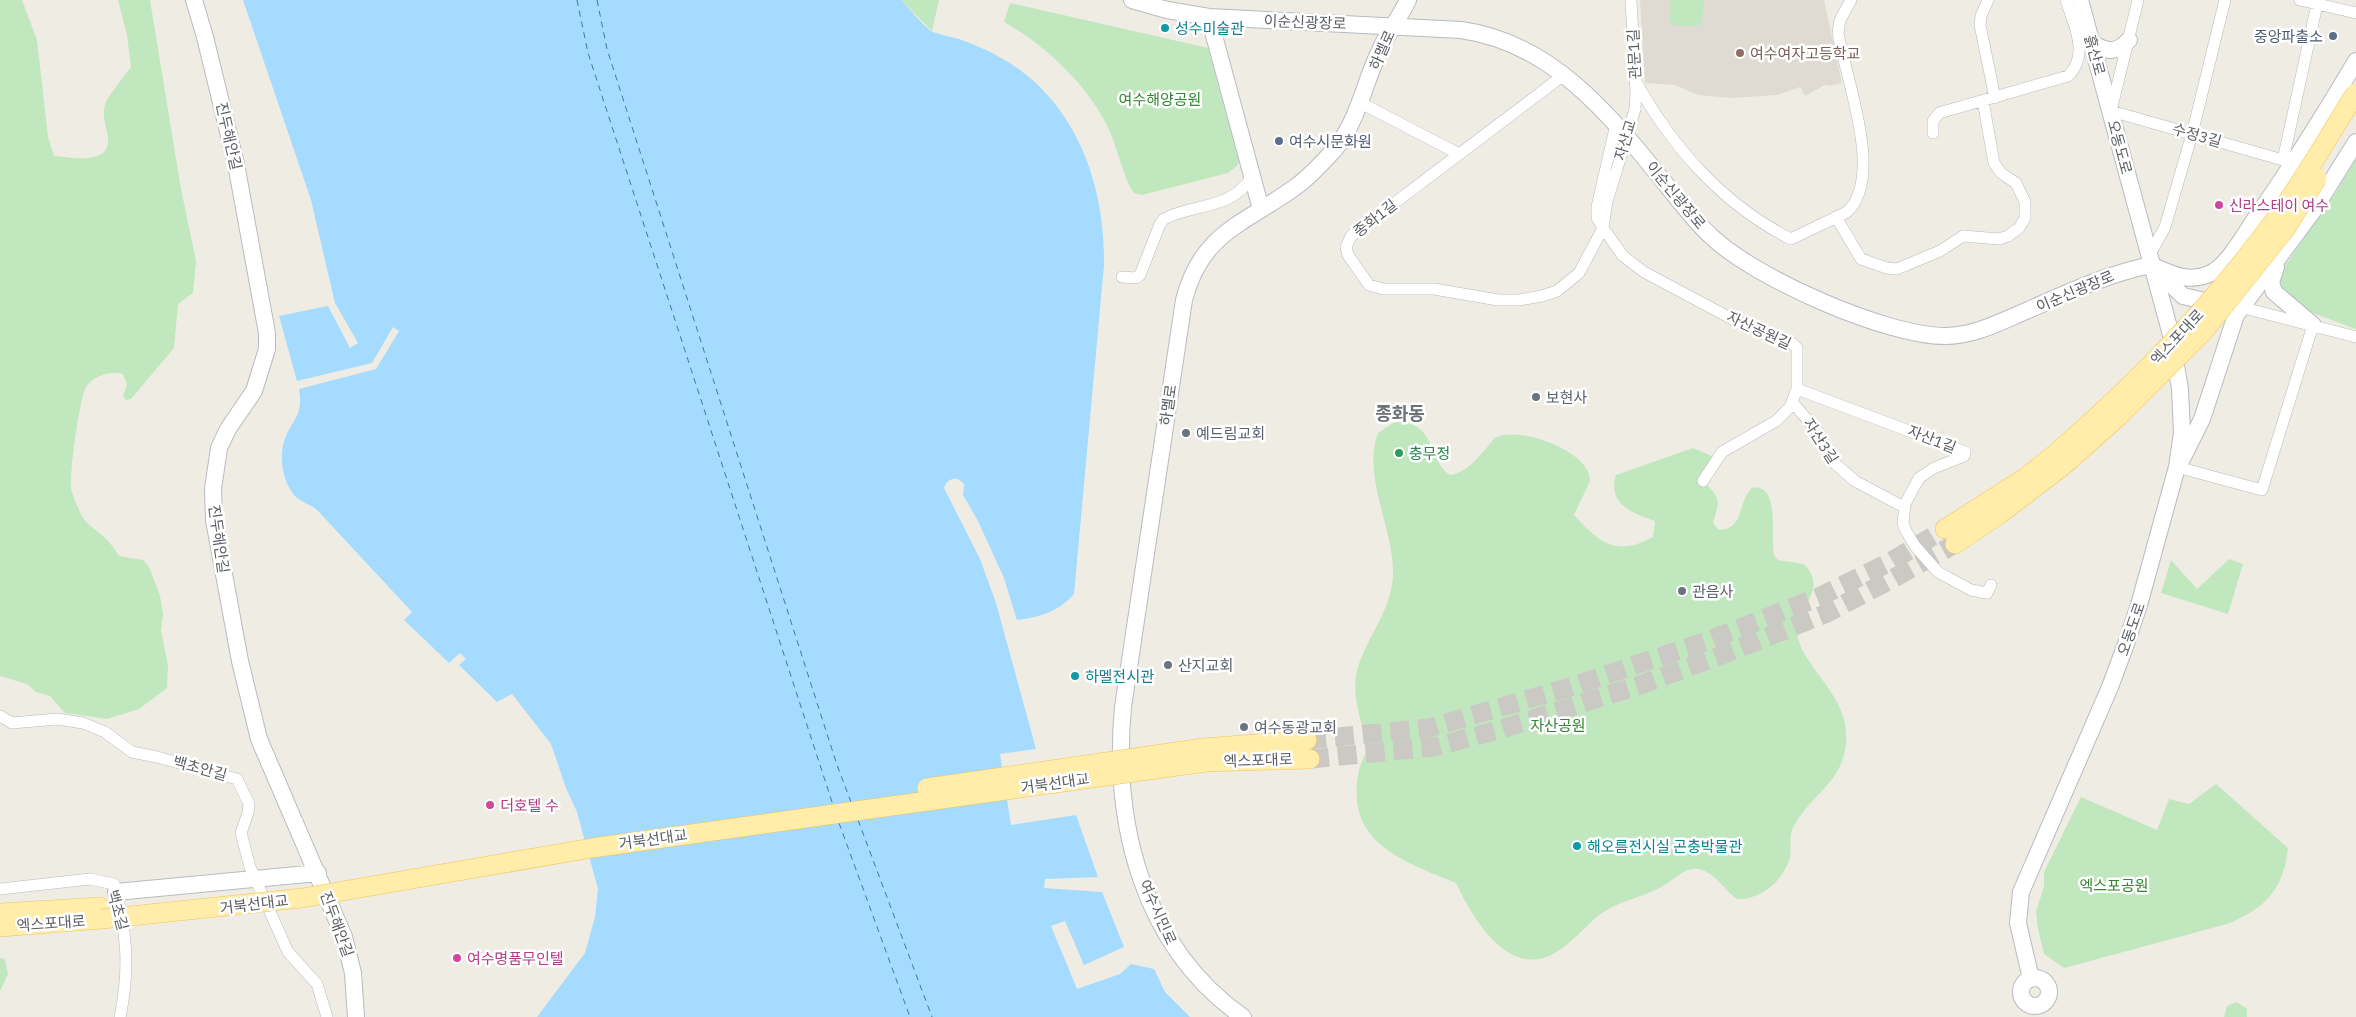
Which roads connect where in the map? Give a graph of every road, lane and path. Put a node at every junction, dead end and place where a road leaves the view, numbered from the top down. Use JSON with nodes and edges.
{"nodes":[{"id":1,"x":194,"y":0,"type":"edge"},
{"id":2,"x":1132,"y":0,"type":"edge"},
{"id":3,"x":1408,"y":0,"type":"edge"},
{"id":4,"x":1631,"y":0,"type":"edge"},
{"id":5,"x":1988,"y":0,"type":"edge"},
{"id":6,"x":2066,"y":0,"type":"edge"},
{"id":7,"x":2080,"y":0,"type":"edge"},
{"id":8,"x":2138,"y":0,"type":"edge"},
{"id":9,"x":2225,"y":0,"type":"edge"},
{"id":10,"x":2300,"y":0,"type":"edge"},
{"id":11,"x":2318,"y":2,"type":"edge"},
{"id":12,"x":1850,"y":3,"type":"edge"},
{"id":13,"x":2356,"y":12,"type":"edge"},
{"id":14,"x":1209,"y":17,"type":"junction"},
{"id":15,"x":1394,"y":25,"type":"junction"},
{"id":16,"x":2129,"y":40,"type":"junction"},
{"id":17,"x":2092,"y":43,"type":"junction"},
{"id":18,"x":2356,"y":62,"type":"edge"},
{"id":19,"x":1565,"y":74,"type":"junction"},
{"id":20,"x":1635,"y":80,"type":"junction"},
{"id":21,"x":2356,"y":93,"type":"edge"},
{"id":22,"x":1989,"y":99,"type":"junction"},
{"id":23,"x":1361,"y":103,"type":"junction"},
{"id":24,"x":1635,"y":109,"type":"joint"},
{"id":25,"x":2110,"y":111,"type":"junction"},
{"id":26,"x":2356,"y":115,"type":"edge"},
{"id":27,"x":1616,"y":124,"type":"junction"},
{"id":28,"x":1932,"y":133,"type":"dead end"},
{"id":29,"x":2192,"y":134,"type":"junction"},
{"id":30,"x":2356,"y":142,"type":"edge"},
{"id":31,"x":1458,"y":154,"type":"junction"},
{"id":32,"x":2287,"y":164,"type":"junction"},
{"id":33,"x":1252,"y":176,"type":"junction"},
{"id":34,"x":2277,"y":188,"type":"junction"},
{"id":35,"x":1261,"y":209,"type":"junction"},
{"id":36,"x":2312,"y":211,"type":"junction"},
{"id":37,"x":1836,"y":217,"type":"junction"},
{"id":38,"x":1603,"y":228,"type":"junction"},
{"id":39,"x":2150,"y":261,"type":"junction"},
{"id":40,"x":2277,"y":261,"type":"junction"},
{"id":41,"x":1122,"y":277,"type":"dead end"},
{"id":42,"x":2240,"y":307,"type":"junction"},
{"id":43,"x":2313,"y":325,"type":"junction"},
{"id":44,"x":2356,"y":337,"type":"edge"},
{"id":45,"x":1797,"y":389,"type":"junction"},
{"id":46,"x":1792,"y":402,"type":"junction"},
{"id":47,"x":2059,"y":460,"type":"junction"},
{"id":48,"x":2177,"y":468,"type":"junction"},
{"id":49,"x":1703,"y":481,"type":"dead end"},
{"id":50,"x":1904,"y":507,"type":"junction"},
{"id":51,"x":1950,"y":536,"type":"tunnel mouth"},
{"id":52,"x":1991,"y":585,"type":"dead end"},
{"id":53,"x":0,"y":716,"type":"edge"},
{"id":54,"x":1308,"y":749,"type":"tunnel mouth"},
{"id":55,"x":1204,"y":755,"type":"joint"},
{"id":56,"x":1122,"y":780,"type":"joint"},
{"id":57,"x":318,"y":873,"type":"junction"},
{"id":58,"x":255,"y":880,"type":"junction"},
{"id":59,"x":0,"y":889,"type":"edge"},
{"id":60,"x":116,"y":892,"type":"junction"},
{"id":61,"x":0,"y":913,"type":"edge"},
{"id":62,"x":101,"y":913,"type":"junction"},
{"id":63,"x":0,"y":927,"type":"edge"},
{"id":64,"x":2038,"y":1012,"type":"edge"},
{"id":65,"x":120,"y":1017,"type":"edge"},
{"id":66,"x":327,"y":1017,"type":"edge"},
{"id":67,"x":356,"y":1017,"type":"edge"},
{"id":68,"x":1243,"y":1017,"type":"edge"}],
"edges":[{"from":1,"to":57,"type":"street","name":"진두해안길"},
{"from":2,"to":14,"type":"street","name":"이순신광장로"},
{"from":3,"to":15,"type":"street","name":"하멜로"},
{"from":4,"to":20,"type":"street","name":"관문1길"},
{"from":5,"to":22,"type":"street"},
{"from":6,"to":22,"type":"street"},
{"from":7,"to":17,"type":"street","name":"흙산로"},
{"from":8,"to":16,"type":"street","name":"오동도로"},
{"from":9,"to":29,"type":"street"},
{"from":10,"to":11,"type":"street"},
{"from":11,"to":13,"type":"street"},
{"from":11,"to":32,"type":"street"},
{"from":12,"to":37,"type":"street"},
{"from":14,"to":15,"type":"street","name":"이순신광장로"},
{"from":14,"to":33,"type":"street"},
{"from":15,"to":19,"type":"street","name":"이순신광장로"},
{"from":15,"to":23,"type":"street","name":"하멜로"},
{"from":16,"to":17,"type":"street"},
{"from":16,"to":25,"type":"street","name":"오동도로"},
{"from":17,"to":25,"type":"street","name":"흙산로"},
{"from":18,"to":32,"type":"street"},
{"from":19,"to":27,"type":"street","name":"이순신광장로"},
{"from":19,"to":31,"type":"street","name":"종화1길"},
{"from":20,"to":24,"type":"street","name":"관문1길"},
{"from":20,"to":37,"type":"street"},
{"from":21,"to":47,"type":"main road","name":"엑스포대로","bridge":true},
{"from":22,"to":28,"type":"street"},
{"from":22,"to":37,"type":"street"},
{"from":23,"to":31,"type":"street"},
{"from":23,"to":35,"type":"street","name":"하멜로"},
{"from":24,"to":38,"type":"street","name":"자산교","bridge":true},
{"from":25,"to":29,"type":"street","name":"수정3길"},
{"from":25,"to":39,"type":"street","name":"오동도로"},
{"from":26,"to":47,"type":"main road","name":"엑스포대로","bridge":true},
{"from":27,"to":38,"type":"street","name":"자산공원길"},
{"from":27,"to":39,"type":"street","name":"이순신광장로"},
{"from":29,"to":32,"type":"street","name":"수정3길"},
{"from":29,"to":39,"type":"street"},
{"from":30,"to":36,"type":"street"},
{"from":31,"to":38,"type":"street","name":"종화1길"},
{"from":32,"to":34,"type":"street"},
{"from":33,"to":35,"type":"street"},
{"from":33,"to":41,"type":"street"},
{"from":34,"to":36,"type":"street"},
{"from":34,"to":39,"type":"street"},
{"from":35,"to":56,"type":"street","name":"하멜로"},
{"from":36,"to":40,"type":"street"},
{"from":38,"to":45,"type":"street","name":"자산공원길"},
{"from":39,"to":42,"type":"street","name":"오동도로"},
{"from":39,"to":48,"type":"street","name":"오동도로"},
{"from":40,"to":42,"type":"street"},
{"from":40,"to":43,"type":"street"},
{"from":42,"to":43,"type":"street"},
{"from":42,"to":48,"type":"street"},
{"from":43,"to":44,"type":"street"},
{"from":43,"to":48,"type":"street"},
{"from":45,"to":46,"type":"street","name":"자산공원길"},
{"from":45,"to":50,"type":"street","name":"자산1길"},
{"from":46,"to":49,"type":"street","name":"자산공원길"},
{"from":46,"to":50,"type":"street","name":"자산3길"},
{"from":47,"to":51,"type":"main road","name":"엑스포대로"},
{"from":48,"to":64,"type":"street","name":"오동도로"},
{"from":50,"to":52,"type":"street"},
{"from":53,"to":58,"type":"street","name":"백초안길"},
{"from":54,"to":55,"type":"main road","name":"엑스포대로"},
{"from":55,"to":62,"type":"main road","name":"거북선대교","bridge":true},
{"from":56,"to":68,"type":"street","name":"여수시민로"},
{"from":57,"to":58,"type":"street"},
{"from":57,"to":67,"type":"street","name":"진두해안길"},
{"from":58,"to":60,"type":"street"},
{"from":58,"to":66,"type":"street","name":"백초안길"},
{"from":59,"to":60,"type":"street","name":"백초길"},
{"from":60,"to":65,"type":"street","name":"백초길"},
{"from":61,"to":62,"type":"main road","name":"엑스포대로"},
{"from":62,"to":63,"type":"main road","name":"엑스포대로"}]}
